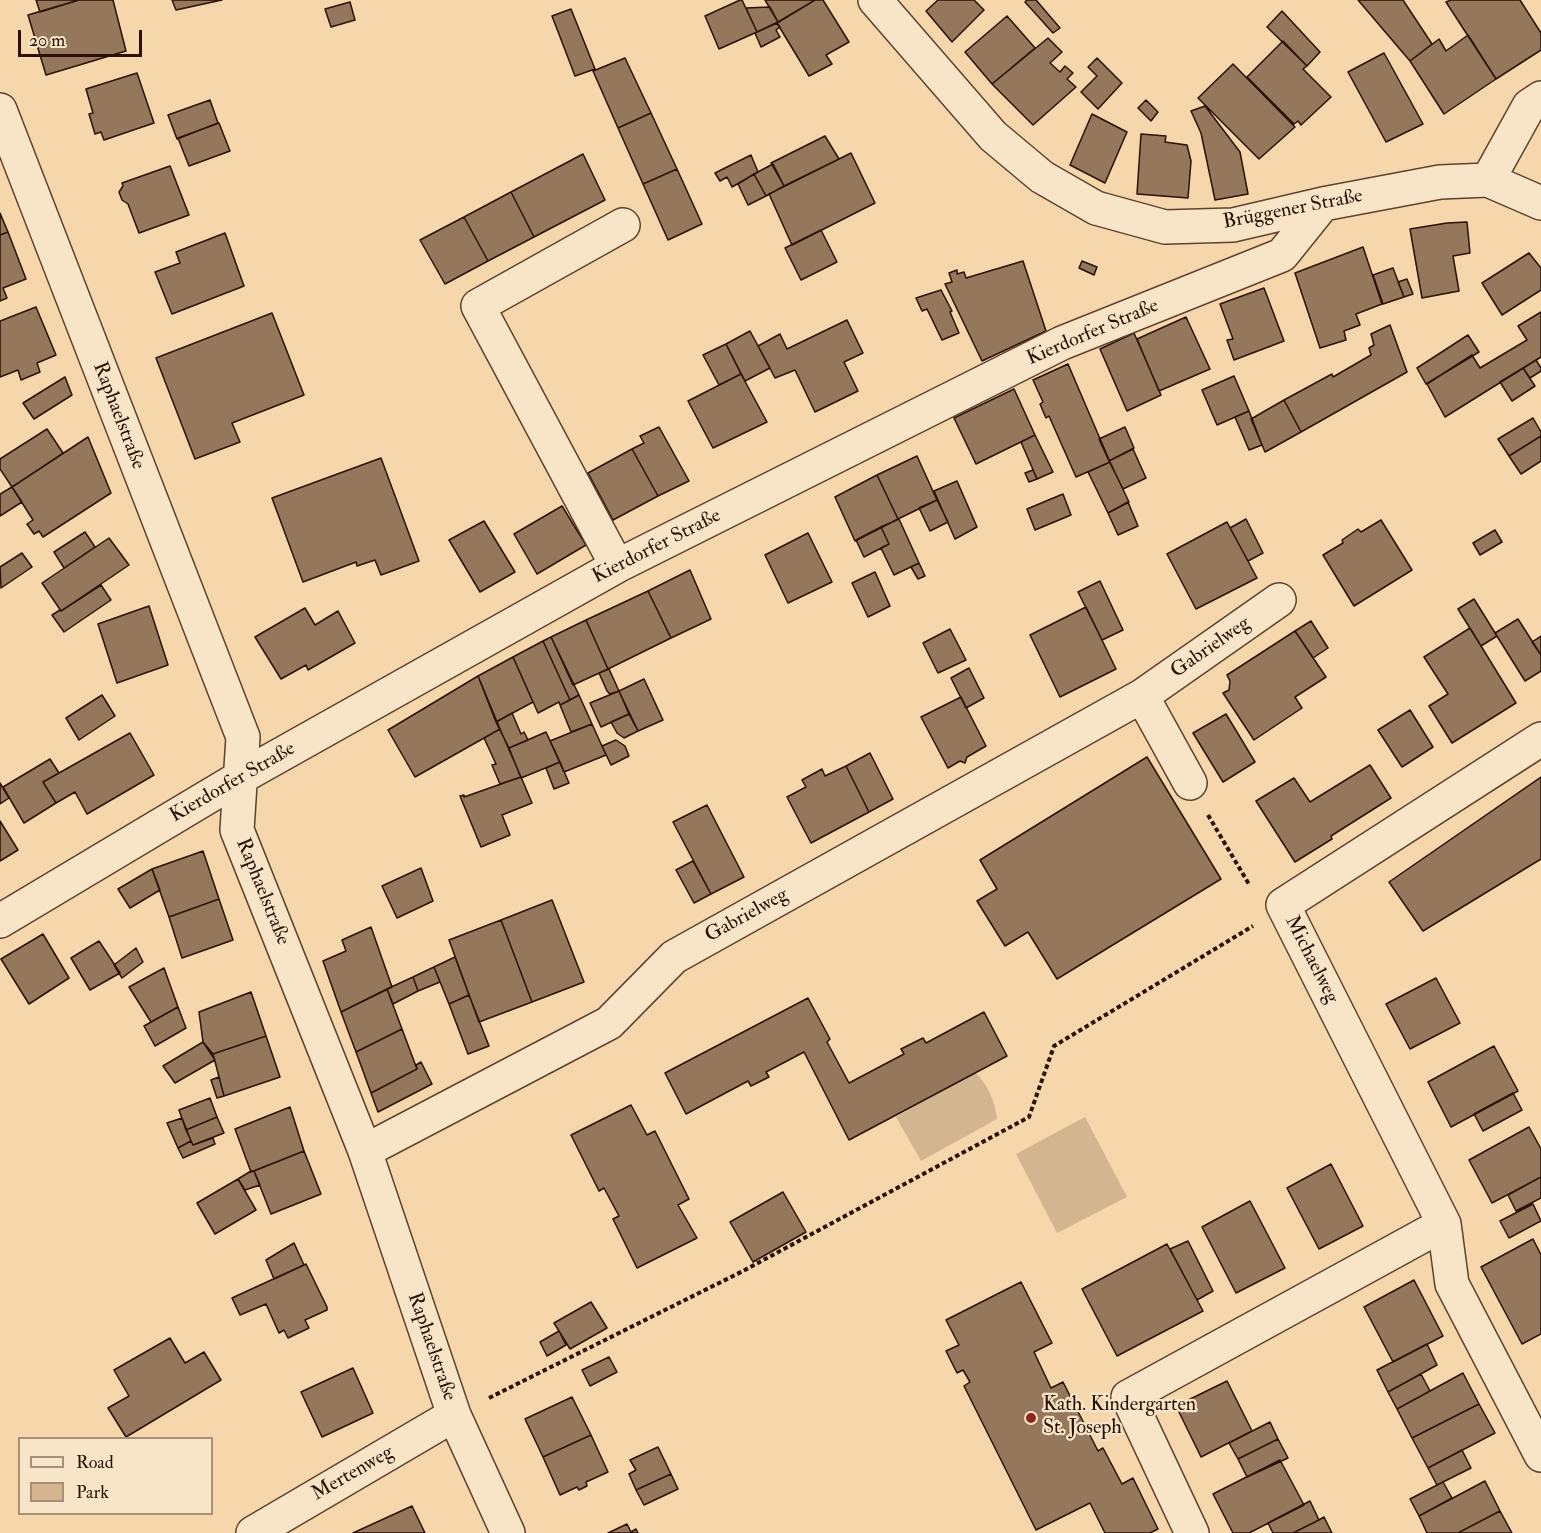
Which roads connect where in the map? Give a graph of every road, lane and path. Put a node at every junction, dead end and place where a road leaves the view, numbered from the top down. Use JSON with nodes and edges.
{"nodes":[{"id":1,"x":875,"y":0,"type":"edge"},
{"id":2,"x":1541,"y":98,"type":"edge"},
{"id":3,"x":0,"y":110,"type":"edge"},
{"id":4,"x":1488,"y":180,"type":"junction"},
{"id":5,"x":1541,"y":203,"type":"edge"},
{"id":6,"x":1323,"y":204,"type":"junction"},
{"id":7,"x":623,"y":225,"type":"dead end"},
{"id":8,"x":617,"y":566,"type":"junction"},
{"id":9,"x":1279,"y":600,"type":"dead end"},
{"id":10,"x":1142,"y":696,"type":"junction"},
{"id":11,"x":1541,"y":740,"type":"edge"},
{"id":12,"x":242,"y":777,"type":"junction"},
{"id":13,"x":1190,"y":783,"type":"joint"},
{"id":14,"x":1275,"y":911,"type":"junction"},
{"id":15,"x":0,"y":921,"type":"edge"},
{"id":16,"x":365,"y":1151,"type":"junction"},
{"id":17,"x":1444,"y":1224,"type":"junction"},
{"id":18,"x":454,"y":1415,"type":"junction"},
{"id":19,"x":1541,"y":1455,"type":"edge"},
{"id":20,"x":253,"y":1533,"type":"edge"},
{"id":21,"x":508,"y":1533,"type":"edge"},
{"id":22,"x":1192,"y":1533,"type":"edge"}],
"edges":[{"from":1,"to":6,"type":"street","name":"Brüggener Straße"},
{"from":2,"to":4,"type":"street"},
{"from":3,"to":12,"type":"street","name":"Raphaelstraße"},
{"from":4,"to":5,"type":"street","name":"Brüggener Straße"},
{"from":4,"to":6,"type":"street","name":"Brüggener Straße"},
{"from":6,"to":8,"type":"street","name":"Kierdorfer Straße"},
{"from":7,"to":8,"type":"street"},
{"from":8,"to":12,"type":"street","name":"Kierdorfer Straße"},
{"from":9,"to":10,"type":"street","name":"Gabrielweg"},
{"from":10,"to":13,"type":"street"},
{"from":10,"to":16,"type":"street","name":"Gabrielweg"},
{"from":11,"to":14,"type":"street","name":"Michaelweg"},
{"from":12,"to":15,"type":"street","name":"Kierdorfer Straße"},
{"from":12,"to":16,"type":"street","name":"Raphaelstraße"},
{"from":13,"to":14,"type":"path"},
{"from":14,"to":17,"type":"street","name":"Michaelweg"},
{"from":14,"to":18,"type":"path"},
{"from":16,"to":18,"type":"street","name":"Raphaelstraße"},
{"from":17,"to":19,"type":"street","name":"Michaelweg"},
{"from":17,"to":22,"type":"street"},
{"from":18,"to":20,"type":"street","name":"Mertenweg"},
{"from":18,"to":21,"type":"street","name":"Raphaelstraße"}]}
